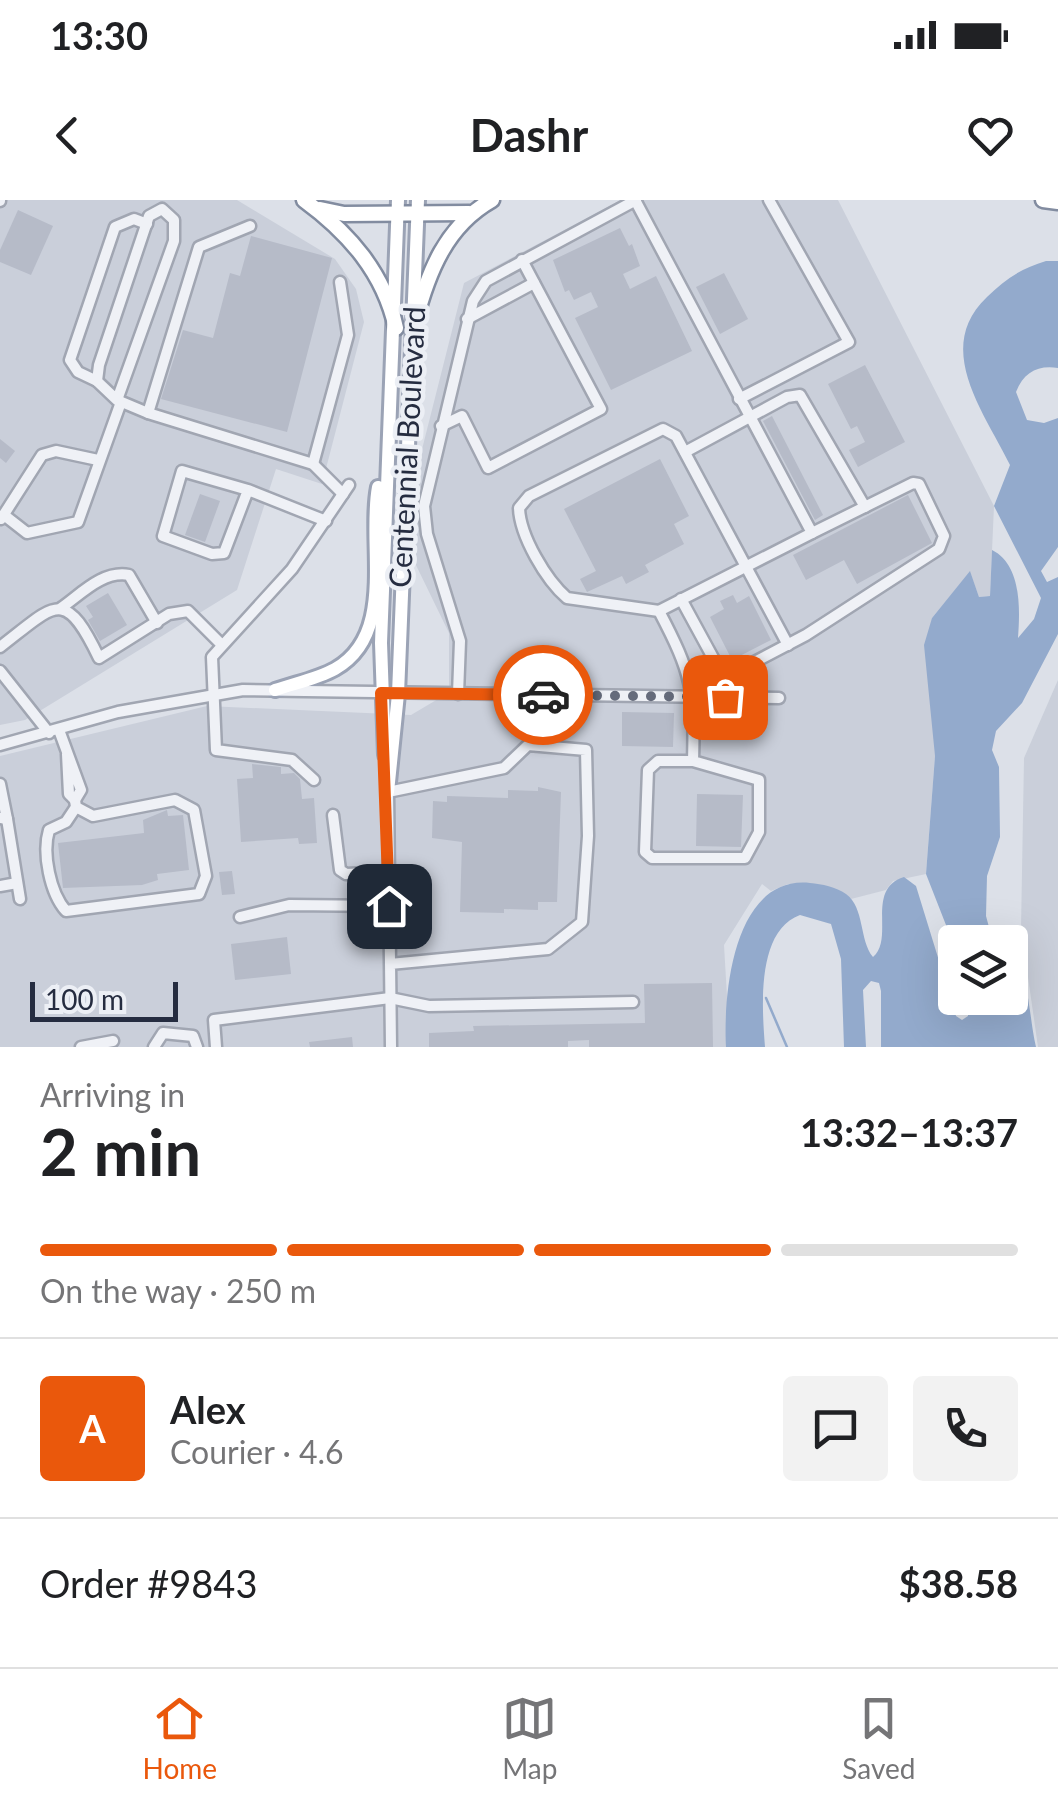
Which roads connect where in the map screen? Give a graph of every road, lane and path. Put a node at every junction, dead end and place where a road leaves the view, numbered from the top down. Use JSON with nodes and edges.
{"nodes":[{"id":1,"x":492,"y":200,"type":"edge"},
{"id":2,"x":635,"y":200,"type":"edge"},
{"id":3,"x":770,"y":200,"type":"edge"},
{"id":4,"x":1043,"y":200,"type":"edge"},
{"id":5,"x":307,"y":202,"type":"edge"},
{"id":6,"x":1058,"y":202,"type":"edge"},
{"id":7,"x":398,"y":206,"type":"edge"},
{"id":8,"x":417,"y":207,"type":"edge"},
{"id":9,"x":469,"y":213,"type":"junction"},
{"id":10,"x":147,"y":224,"type":"junction"},
{"id":11,"x":250,"y":226,"type":"dead end"},
{"id":12,"x":522,"y":260,"type":"junction"},
{"id":13,"x":340,"y":282,"type":"dead end"},
{"id":14,"x":534,"y":283,"type":"junction"},
{"id":15,"x":467,"y":319,"type":"junction"},
{"id":16,"x":416,"y":322,"type":"junction"},
{"id":17,"x":396,"y":328,"type":"junction"},
{"id":18,"x":97,"y":381,"type":"junction"},
{"id":19,"x":738,"y":399,"type":"junction"},
{"id":20,"x":119,"y":401,"type":"junction"},
{"id":21,"x":148,"y":413,"type":"junction"},
{"id":22,"x":749,"y":418,"type":"junction"},
{"id":23,"x":441,"y":426,"type":"junction"},
{"id":24,"x":386,"y":450,"type":"junction"},
{"id":25,"x":685,"y":452,"type":"junction"},
{"id":26,"x":98,"y":460,"type":"junction"},
{"id":27,"x":313,"y":464,"type":"junction"},
{"id":28,"x":248,"y":490,"type":"junction"},
{"id":29,"x":865,"y":507,"type":"junction"},
{"id":30,"x":2,"y":517,"type":"edge"},
{"id":31,"x":326,"y":521,"type":"junction"},
{"id":32,"x":812,"y":534,"type":"junction"},
{"id":33,"x":748,"y":567,"type":"junction"},
{"id":34,"x":682,"y":600,"type":"junction"},
{"id":35,"x":61,"y":608,"type":"junction"},
{"id":36,"x":659,"y":612,"type":"junction"},
{"id":37,"x":157,"y":623,"type":"junction"},
{"id":38,"x":220,"y":644,"type":"junction"},
{"id":39,"x":788,"y":645,"type":"junction"},
{"id":40,"x":0,"y":647,"type":"edge"},
{"id":41,"x":0,"y":671,"type":"edge"},
{"id":42,"x":724,"y":678,"type":"junction"},
{"id":43,"x":275,"y":690,"type":"junction"},
{"id":44,"x":210,"y":693,"type":"junction"},
{"id":45,"x":381,"y":693,"type":"junction"},
{"id":46,"x":398,"y":694,"type":"junction"},
{"id":47,"x":458,"y":694,"type":"junction"},
{"id":48,"x":695,"y":697,"type":"junction"},
{"id":49,"x":725,"y":697,"type":"junction"},
{"id":50,"x":780,"y":698,"type":"dead end"},
{"id":51,"x":54,"y":732,"type":"junction"},
{"id":52,"x":0,"y":745,"type":"edge"},
{"id":53,"x":693,"y":760,"type":"junction"},
{"id":54,"x":314,"y":780,"type":"dead end"},
{"id":55,"x":0,"y":784,"type":"edge"},
{"id":56,"x":388,"y":792,"type":"junction"},
{"id":57,"x":76,"y":803,"type":"junction"},
{"id":58,"x":333,"y":815,"type":"dead end"},
{"id":59,"x":3,"y":818,"type":"edge"},
{"id":60,"x":389,"y":872,"type":"junction"},
{"id":61,"x":17,"y":883,"type":"junction"},
{"id":62,"x":0,"y":886,"type":"edge"},
{"id":63,"x":20,"y":900,"type":"dead end"},
{"id":64,"x":389,"y":906,"type":"junction"},
{"id":65,"x":240,"y":917,"type":"dead end"},
{"id":66,"x":390,"y":964,"type":"junction"},
{"id":67,"x":390,"y":998,"type":"junction"},
{"id":68,"x":634,"y":1002,"type":"dead end"},
{"id":69,"x":113,"y":1041,"type":"dead end"},
{"id":70,"x":81,"y":1047,"type":"edge"},
{"id":71,"x":154,"y":1047,"type":"edge"},
{"id":72,"x":197,"y":1047,"type":"edge"},
{"id":73,"x":216,"y":1047,"type":"edge"},
{"id":74,"x":391,"y":1047,"type":"edge"}],
"edges":[{"from":1,"to":9,"type":"highway"},
{"from":2,"to":12,"type":"street"},
{"from":2,"to":19,"type":"street"},
{"from":3,"to":19,"type":"street"},
{"from":4,"to":6,"type":"highway"},
{"from":5,"to":7,"type":"highway"},
{"from":5,"to":17,"type":"highway"},
{"from":7,"to":8,"type":"highway"},
{"from":7,"to":17,"type":"main road","name":"Centennial Boulevard"},
{"from":8,"to":9,"type":"highway"},
{"from":8,"to":16,"type":"main road","name":"Centennial Boulevard"},
{"from":9,"to":16,"type":"highway"},
{"from":10,"to":18,"type":"street"},
{"from":10,"to":18,"type":"street"},
{"from":10,"to":20,"type":"street"},
{"from":11,"to":21,"type":"street"},
{"from":12,"to":14,"type":"street"},
{"from":12,"to":15,"type":"street"},
{"from":13,"to":27,"type":"street"},
{"from":14,"to":15,"type":"street"},
{"from":14,"to":23,"type":"street"},
{"from":15,"to":23,"type":"street"},
{"from":16,"to":46,"type":"main road","name":"Centennial Boulevard"},
{"from":17,"to":24,"type":"main road","name":"Centennial Boulevard"},
{"from":18,"to":20,"type":"street"},
{"from":19,"to":22,"type":"street"},
{"from":20,"to":21,"type":"street"},
{"from":20,"to":26,"type":"street"},
{"from":21,"to":27,"type":"street"},
{"from":22,"to":25,"type":"street"},
{"from":22,"to":29,"type":"street"},
{"from":22,"to":32,"type":"street"},
{"from":23,"to":47,"type":"street"},
{"from":24,"to":43,"type":"main road"},
{"from":24,"to":45,"type":"main road","name":"Centennial Boulevard"},
{"from":25,"to":33,"type":"street"},
{"from":25,"to":36,"type":"street"},
{"from":26,"to":30,"type":"street"},
{"from":26,"to":30,"type":"street"},
{"from":27,"to":31,"type":"street"},
{"from":28,"to":28,"type":"street"},
{"from":28,"to":31,"type":"street"},
{"from":29,"to":32,"type":"street"},
{"from":29,"to":39,"type":"street"},
{"from":31,"to":38,"type":"street"},
{"from":32,"to":33,"type":"street"},
{"from":33,"to":34,"type":"street"},
{"from":33,"to":39,"type":"street"},
{"from":34,"to":36,"type":"street"},
{"from":34,"to":42,"type":"street"},
{"from":35,"to":37,"type":"street"},
{"from":35,"to":37,"type":"street"},
{"from":35,"to":40,"type":"street"},
{"from":36,"to":48,"type":"street"},
{"from":37,"to":38,"type":"street"},
{"from":38,"to":44,"type":"street"},
{"from":39,"to":42,"type":"street"},
{"from":41,"to":51,"type":"street"},
{"from":42,"to":49,"type":"street"},
{"from":43,"to":44,"type":"street"},
{"from":43,"to":45,"type":"street"},
{"from":44,"to":51,"type":"street"},
{"from":44,"to":54,"type":"street"},
{"from":45,"to":46,"type":"street"},
{"from":45,"to":56,"type":"main road","name":"Centennial Boulevard"},
{"from":46,"to":47,"type":"street"},
{"from":46,"to":56,"type":"main road","name":"Centennial Boulevard"},
{"from":47,"to":48,"type":"street"},
{"from":48,"to":49,"type":"street"},
{"from":48,"to":53,"type":"street"},
{"from":49,"to":50,"type":"street"},
{"from":51,"to":52,"type":"street"},
{"from":51,"to":57,"type":"street"},
{"from":53,"to":53,"type":"street"},
{"from":55,"to":59,"type":"street"},
{"from":56,"to":60,"type":"street"},
{"from":56,"to":66,"type":"street"},
{"from":57,"to":57,"type":"street"},
{"from":58,"to":60,"type":"street"},
{"from":59,"to":61,"type":"street"},
{"from":60,"to":64,"type":"street"},
{"from":61,"to":62,"type":"street"},
{"from":61,"to":63,"type":"street"},
{"from":64,"to":65,"type":"street"},
{"from":64,"to":66,"type":"street"},
{"from":66,"to":67,"type":"street"},
{"from":67,"to":68,"type":"street"},
{"from":67,"to":73,"type":"street"},
{"from":67,"to":74,"type":"street"},
{"from":69,"to":70,"type":"street"},
{"from":71,"to":72,"type":"street"}]}
